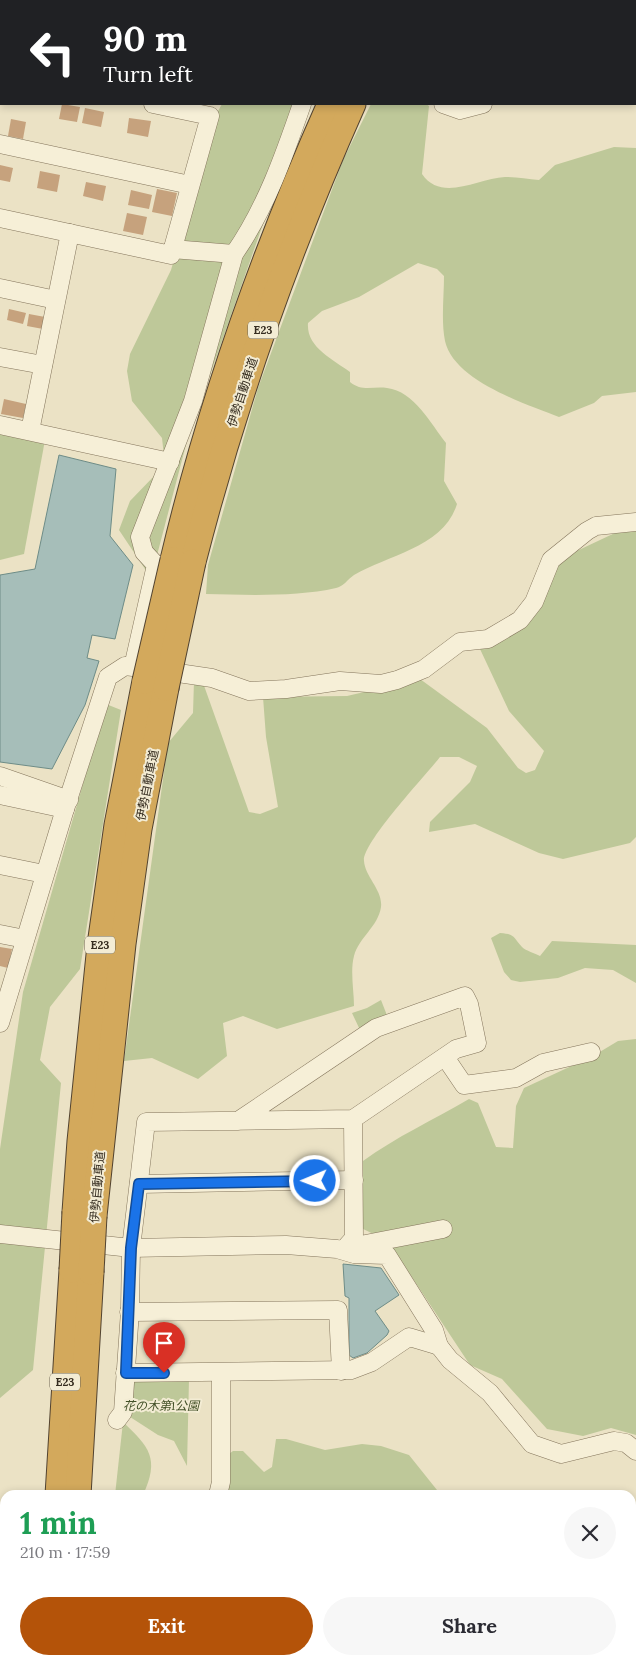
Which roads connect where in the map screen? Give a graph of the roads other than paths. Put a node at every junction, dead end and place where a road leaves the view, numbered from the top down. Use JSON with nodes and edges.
{"nodes":[{"id":1,"x":158,"y":105,"type":"edge"},
{"id":2,"x":302,"y":105,"type":"edge"},
{"id":3,"x":330,"y":105,"type":"edge"},
{"id":4,"x":353,"y":105,"type":"edge"},
{"id":5,"x":446,"y":105,"type":"edge"},
{"id":6,"x":479,"y":105,"type":"edge"},
{"id":7,"x":0,"y":144,"type":"edge"},
{"id":8,"x":190,"y":185,"type":"junction"},
{"id":9,"x":0,"y":218,"type":"edge"},
{"id":10,"x":70,"y":233,"type":"junction"},
{"id":11,"x":172,"y":249,"type":"junction"},
{"id":12,"x":234,"y":254,"type":"junction"},
{"id":13,"x":0,"y":288,"type":"edge"},
{"id":14,"x":56,"y":300,"type":"junction"},
{"id":15,"x":0,"y":357,"type":"edge"},
{"id":16,"x":43,"y":365,"type":"junction"},
{"id":17,"x":0,"y":425,"type":"edge"},
{"id":18,"x":30,"y":431,"type":"junction"},
{"id":19,"x":170,"y":462,"type":"junction"},
{"id":20,"x":636,"y":522,"type":"edge"},
{"id":21,"x":183,"y":561,"type":"junction"},
{"id":22,"x":148,"y":678,"type":"junction"},
{"id":23,"x":0,"y":776,"type":"edge"},
{"id":24,"x":0,"y":795,"type":"edge"},
{"id":25,"x":67,"y":804,"type":"junction"},
{"id":26,"x":0,"y":865,"type":"edge"},
{"id":27,"x":44,"y":874,"type":"junction"},
{"id":28,"x":0,"y":934,"type":"edge"},
{"id":29,"x":25,"y":940,"type":"junction"},
{"id":30,"x":3,"y":1004,"type":"edge"},
{"id":31,"x":0,"y":1023,"type":"edge"},
{"id":32,"x":591,"y":1052,"type":"dead end"},
{"id":33,"x":445,"y":1057,"type":"junction"},
{"id":34,"x":353,"y":1119,"type":"junction"},
{"id":35,"x":238,"y":1121,"type":"junction"},
{"id":36,"x":354,"y":1180,"type":"junction"},
{"id":37,"x":139,"y":1184,"type":"junction"},
{"id":38,"x":443,"y":1229,"type":"dead end"},
{"id":39,"x":0,"y":1234,"type":"edge"},
{"id":40,"x":131,"y":1248,"type":"junction"},
{"id":41,"x":341,"y":1248,"type":"junction"},
{"id":42,"x":81,"y":1271,"type":"junction"},
{"id":43,"x":129,"y":1312,"type":"junction"},
{"id":44,"x":439,"y":1346,"type":"junction"},
{"id":45,"x":341,"y":1371,"type":"junction"},
{"id":46,"x":220,"y":1372,"type":"junction"},
{"id":47,"x":126,"y":1373,"type":"junction"},
{"id":48,"x":117,"y":1420,"type":"dead end"},
{"id":49,"x":636,"y":1451,"type":"edge"},
{"id":50,"x":59,"y":1490,"type":"edge"},
{"id":51,"x":78,"y":1490,"type":"edge"},
{"id":52,"x":219,"y":1490,"type":"edge"}],
"edges":[{"from":1,"to":8,"type":"street"},
{"from":2,"to":12,"type":"street"},
{"from":3,"to":21,"type":"highway","name":"伊勢自動車道","number":"E23"},
{"from":4,"to":21,"type":"highway","name":"伊勢自動車道","number":"E23"},
{"from":5,"to":6,"type":"street"},
{"from":7,"to":8,"type":"street"},
{"from":8,"to":11,"type":"street"},
{"from":9,"to":10,"type":"street"},
{"from":10,"to":11,"type":"street"},
{"from":10,"to":14,"type":"street"},
{"from":11,"to":12,"type":"street"},
{"from":12,"to":19,"type":"street"},
{"from":13,"to":14,"type":"street"},
{"from":14,"to":16,"type":"street"},
{"from":15,"to":16,"type":"street"},
{"from":16,"to":18,"type":"street"},
{"from":17,"to":18,"type":"street"},
{"from":18,"to":19,"type":"street"},
{"from":19,"to":22,"type":"street"},
{"from":20,"to":22,"type":"street"},
{"from":21,"to":22,"type":"highway","name":"伊勢自動車道","number":"E23","bridge":true},
{"from":22,"to":25,"type":"street"},
{"from":22,"to":42,"type":"highway","name":"伊勢自動車道","number":"E23","bridge":true},
{"from":23,"to":25,"type":"street"},
{"from":24,"to":25,"type":"street"},
{"from":25,"to":27,"type":"street"},
{"from":26,"to":27,"type":"street"},
{"from":27,"to":29,"type":"street"},
{"from":28,"to":29,"type":"street"},
{"from":29,"to":30,"type":"street"},
{"from":30,"to":31,"type":"street"},
{"from":32,"to":33,"type":"street"},
{"from":33,"to":34,"type":"street"},
{"from":33,"to":35,"type":"street"},
{"from":34,"to":35,"type":"street"},
{"from":34,"to":36,"type":"street"},
{"from":35,"to":37,"type":"street"},
{"from":36,"to":37,"type":"street"},
{"from":36,"to":41,"type":"street"},
{"from":37,"to":40,"type":"street"},
{"from":38,"to":41,"type":"street"},
{"from":39,"to":40,"type":"street"},
{"from":40,"to":41,"type":"street"},
{"from":40,"to":43,"type":"street"},
{"from":41,"to":44,"type":"street"},
{"from":42,"to":50,"type":"highway","name":"伊勢自動車道","number":"E23"},
{"from":42,"to":51,"type":"highway","name":"伊勢自動車道","number":"E23"},
{"from":43,"to":45,"type":"street"},
{"from":43,"to":47,"type":"street"},
{"from":44,"to":45,"type":"street"},
{"from":44,"to":49,"type":"street"},
{"from":45,"to":46,"type":"street"},
{"from":46,"to":47,"type":"street"},
{"from":46,"to":52,"type":"street"},
{"from":47,"to":48,"type":"street"}]}
